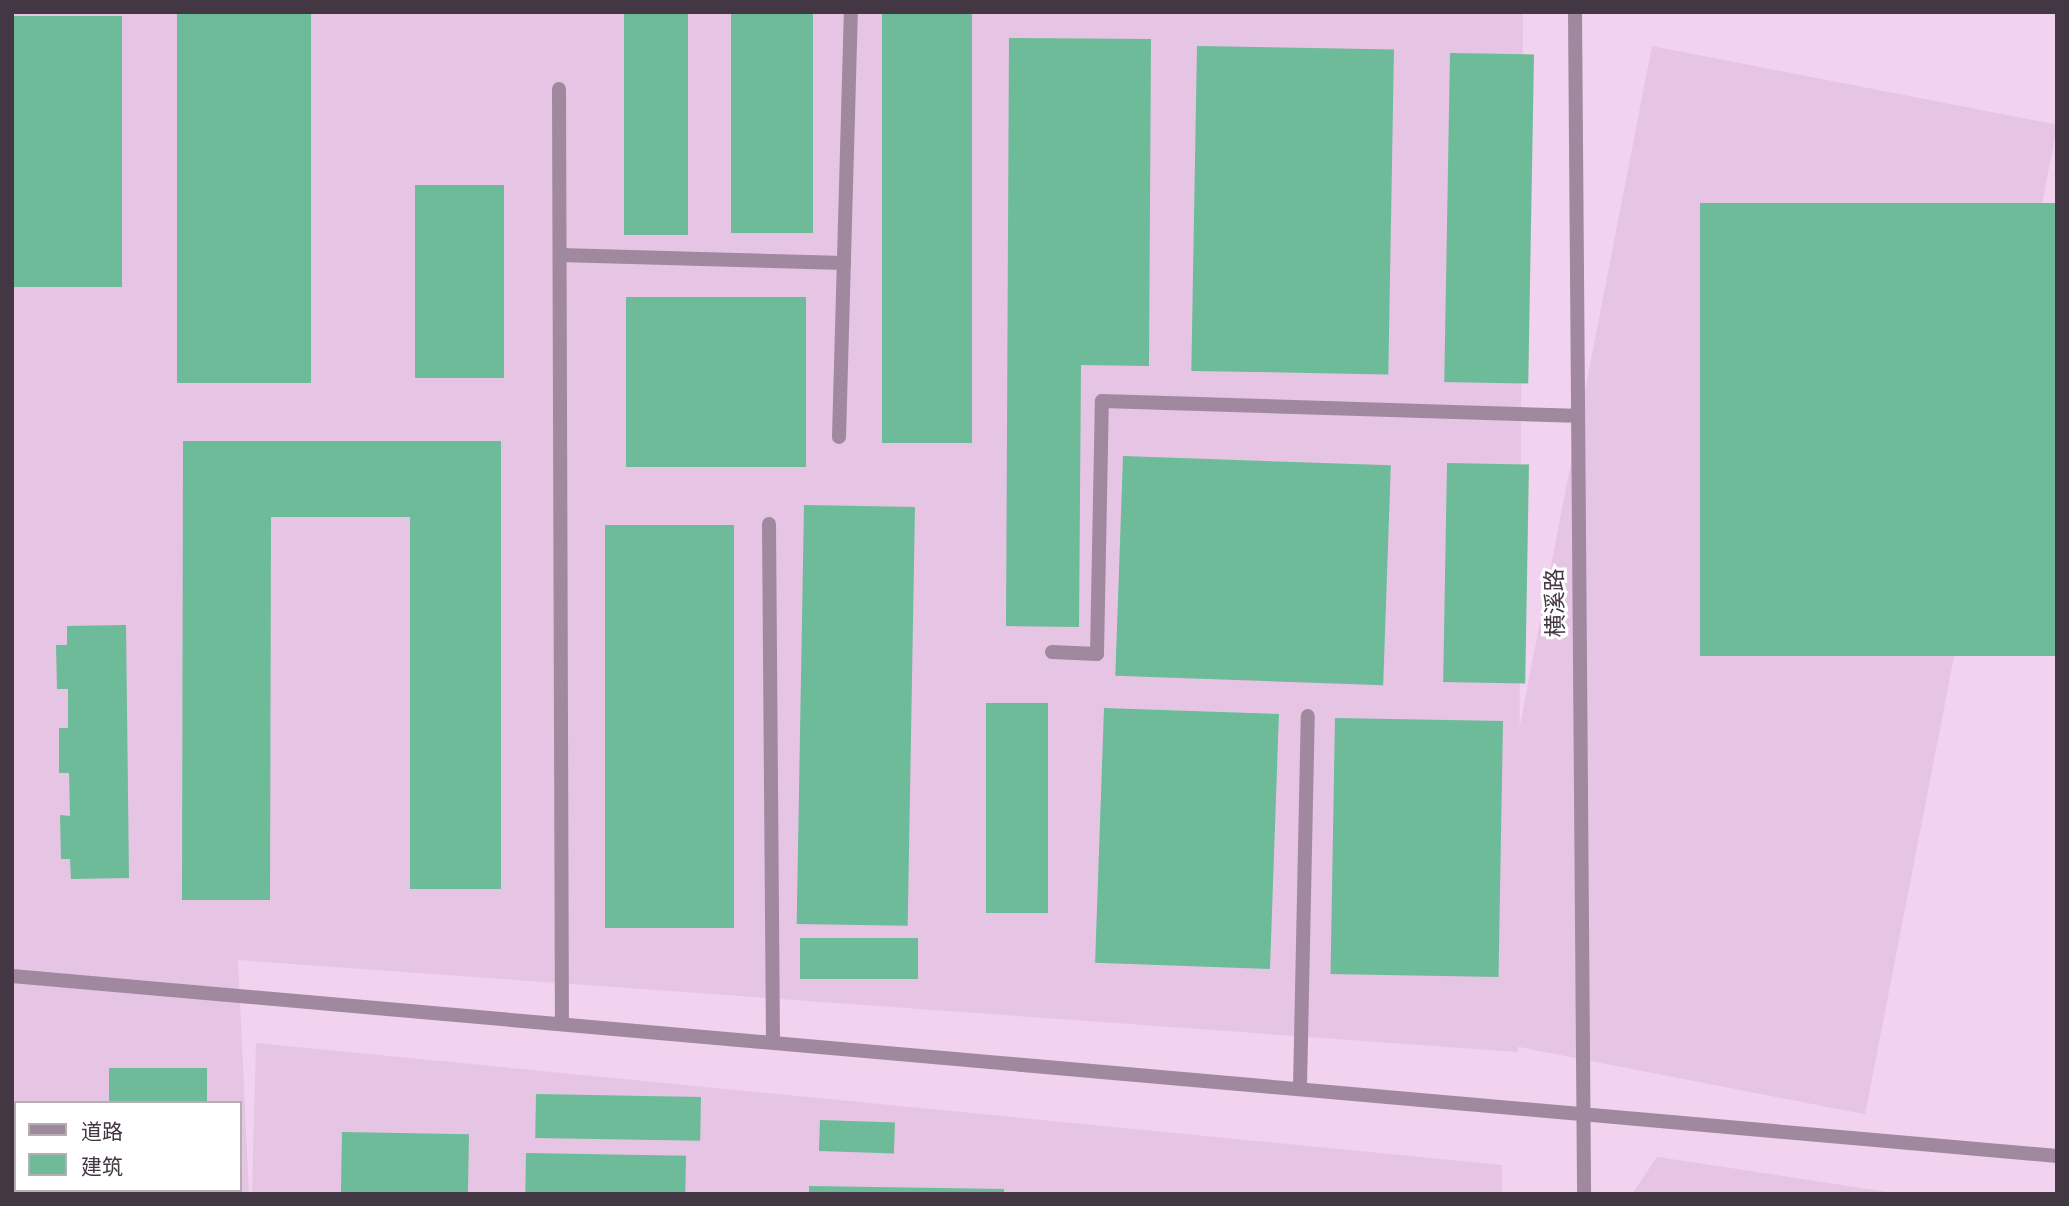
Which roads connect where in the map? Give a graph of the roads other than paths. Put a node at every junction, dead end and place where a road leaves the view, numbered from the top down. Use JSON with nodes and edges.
{"nodes":[{"id":1,"x":851,"y":12,"type":"edge"},
{"id":2,"x":1575,"y":12,"type":"edge"},
{"id":3,"x":559,"y":89,"type":"dead end"},
{"id":4,"x":560,"y":255,"type":"junction"},
{"id":5,"x":844,"y":263,"type":"junction"},
{"id":6,"x":1574,"y":416,"type":"junction"},
{"id":7,"x":839,"y":437,"type":"dead end"},
{"id":8,"x":769,"y":523,"type":"dead end"},
{"id":9,"x":1052,"y":652,"type":"dead end"},
{"id":10,"x":1308,"y":716,"type":"dead end"},
{"id":11,"x":12,"y":976,"type":"edge"},
{"id":12,"x":562,"y":1022,"type":"junction"},
{"id":13,"x":773,"y":1041,"type":"junction"},
{"id":14,"x":1300,"y":1087,"type":"junction"},
{"id":15,"x":1587,"y":1113,"type":"junction"},
{"id":16,"x":2057,"y":1156,"type":"edge"},
{"id":17,"x":1584,"y":1194,"type":"edge"}],
"edges":[{"from":1,"to":5,"type":"street"},
{"from":2,"to":6,"type":"street","name":"横溪路"},
{"from":3,"to":4,"type":"street"},
{"from":4,"to":5,"type":"street"},
{"from":4,"to":12,"type":"street"},
{"from":5,"to":7,"type":"street"},
{"from":6,"to":9,"type":"street"},
{"from":6,"to":15,"type":"street","name":"横溪路"},
{"from":8,"to":13,"type":"street"},
{"from":10,"to":14,"type":"street"},
{"from":11,"to":12,"type":"street"},
{"from":12,"to":13,"type":"street"},
{"from":13,"to":14,"type":"street"},
{"from":14,"to":15,"type":"street"},
{"from":15,"to":16,"type":"street"},
{"from":15,"to":17,"type":"street","name":"横溪路"}]}
